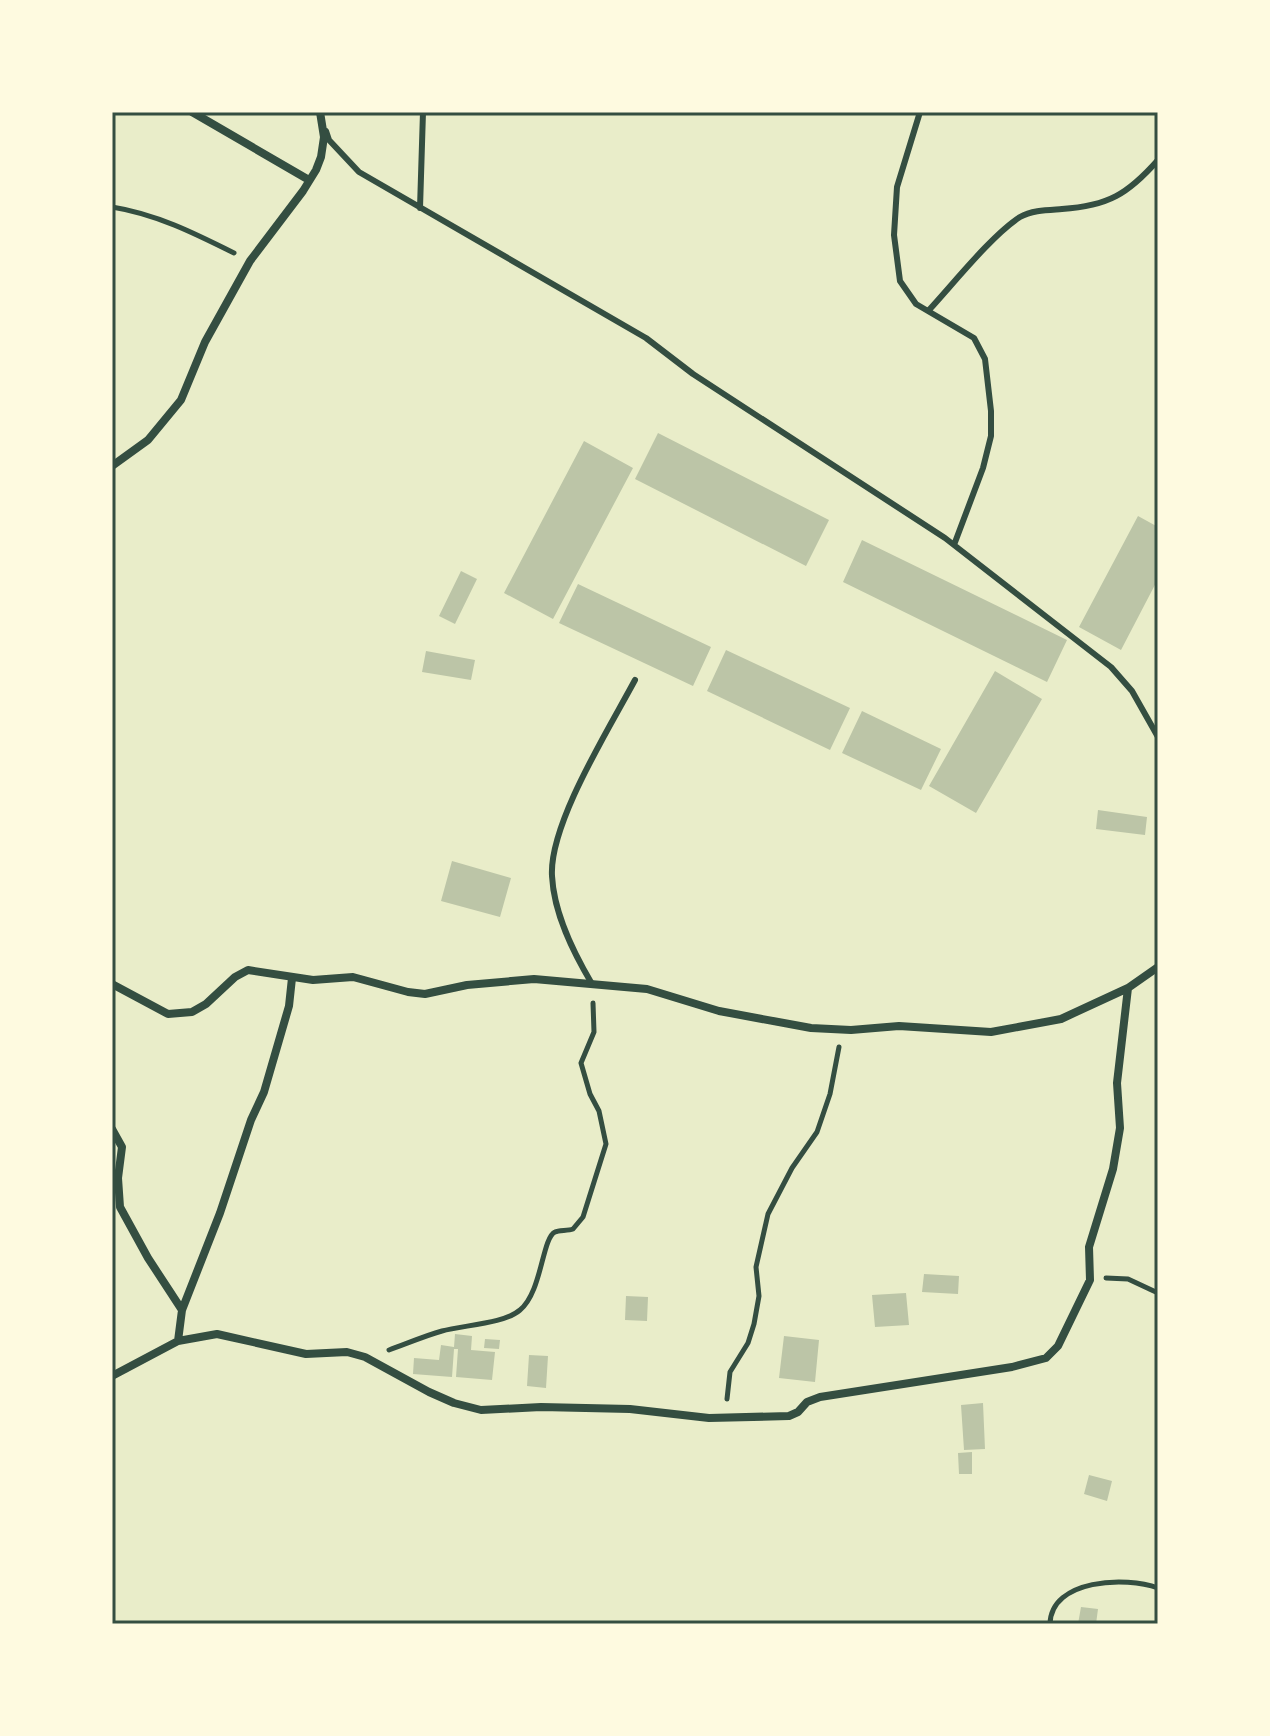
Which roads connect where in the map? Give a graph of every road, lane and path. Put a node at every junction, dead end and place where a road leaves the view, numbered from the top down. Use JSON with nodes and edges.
{"nodes":[{"id":1,"x":192,"y":112,"type":"edge"},
{"id":2,"x":423,"y":112,"type":"edge"},
{"id":3,"x":920,"y":112,"type":"edge"},
{"id":4,"x":321,"y":114,"type":"edge"},
{"id":5,"x":1158,"y":160,"type":"edge"},
{"id":6,"x":309,"y":180,"type":"junction"},
{"id":7,"x":112,"y":207,"type":"edge"},
{"id":8,"x":420,"y":208,"type":"junction"},
{"id":9,"x":250,"y":261,"type":"junction"},
{"id":10,"x":929,"y":310,"type":"junction"},
{"id":11,"x":112,"y":466,"type":"edge"},
{"id":12,"x":954,"y":545,"type":"junction"},
{"id":13,"x":635,"y":680,"type":"dead end"},
{"id":14,"x":1158,"y":737,"type":"edge"},
{"id":15,"x":1158,"y":967,"type":"edge"},
{"id":16,"x":292,"y":978,"type":"junction"},
{"id":17,"x":112,"y":984,"type":"edge"},
{"id":18,"x":592,"y":984,"type":"junction"},
{"id":19,"x":1128,"y":988,"type":"junction"},
{"id":20,"x":851,"y":1030,"type":"junction"},
{"id":21,"x":112,"y":1129,"type":"edge"},
{"id":22,"x":1090,"y":1280,"type":"junction"},
{"id":23,"x":1158,"y":1293,"type":"edge"},
{"id":24,"x":182,"y":1310,"type":"junction"},
{"id":25,"x":178,"y":1341,"type":"junction"},
{"id":26,"x":365,"y":1357,"type":"junction"},
{"id":27,"x":112,"y":1376,"type":"edge"},
{"id":28,"x":736,"y":1418,"type":"junction"},
{"id":29,"x":1158,"y":1588,"type":"edge"},
{"id":30,"x":1050,"y":1624,"type":"edge"}],
"edges":[{"from":1,"to":6,"type":"street"},
{"from":2,"to":8,"type":"lane"},
{"from":3,"to":10,"type":"lane"},
{"from":4,"to":6,"type":"street"},
{"from":4,"to":8,"type":"lane"},
{"from":5,"to":10,"type":"lane"},
{"from":6,"to":9,"type":"street"},
{"from":7,"to":9,"type":"path"},
{"from":8,"to":12,"type":"lane"},
{"from":9,"to":11,"type":"street"},
{"from":10,"to":12,"type":"lane"},
{"from":12,"to":14,"type":"lane"},
{"from":13,"to":18,"type":"lane"},
{"from":15,"to":19,"type":"street"},
{"from":16,"to":17,"type":"street"},
{"from":16,"to":18,"type":"street"},
{"from":16,"to":24,"type":"street"},
{"from":18,"to":20,"type":"street"},
{"from":18,"to":26,"type":"path"},
{"from":19,"to":20,"type":"street"},
{"from":19,"to":22,"type":"street"},
{"from":20,"to":28,"type":"path"},
{"from":21,"to":24,"type":"street"},
{"from":22,"to":23,"type":"path"},
{"from":22,"to":28,"type":"street"},
{"from":24,"to":25,"type":"street"},
{"from":25,"to":26,"type":"street"},
{"from":25,"to":27,"type":"street"},
{"from":26,"to":28,"type":"street"},
{"from":29,"to":30,"type":"path"}]}
